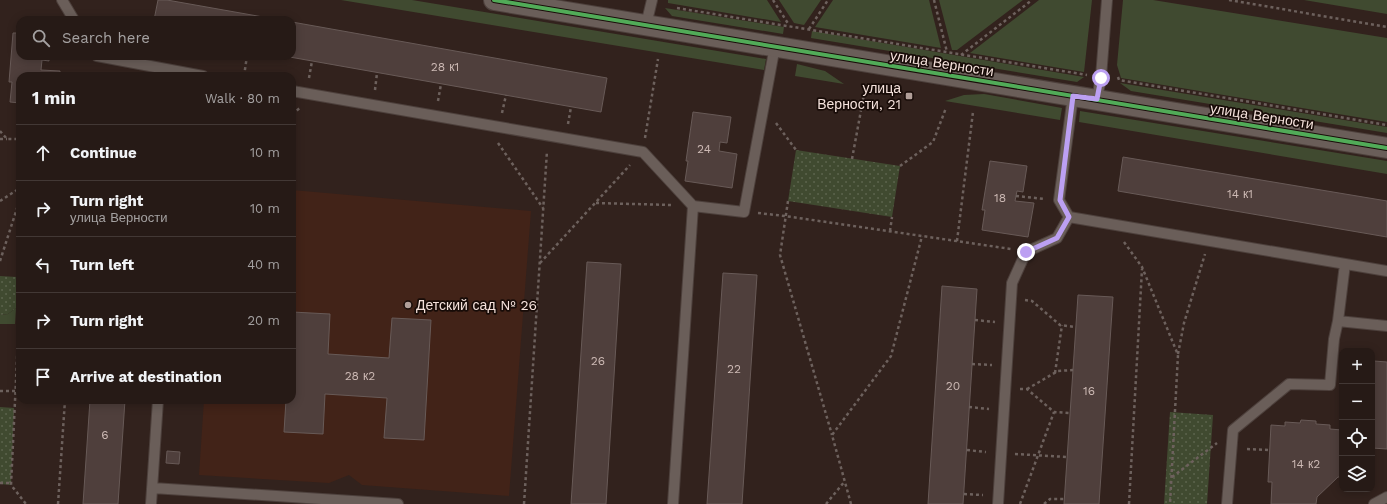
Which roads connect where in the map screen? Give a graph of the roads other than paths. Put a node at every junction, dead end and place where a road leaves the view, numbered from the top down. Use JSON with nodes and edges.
{"nodes":[{"id":1,"x":62,"y":0,"type":"edge"},
{"id":2,"x":494,"y":0,"type":"edge"},
{"id":3,"x":1108,"y":0,"type":"edge"},
{"id":4,"x":651,"y":2,"type":"edge"},
{"id":5,"x":72,"y":16,"type":"edge"},
{"id":6,"x":646,"y":25,"type":"junction"},
{"id":7,"x":775,"y":46,"type":"junction"},
{"id":8,"x":115,"y":60,"type":"edge"},
{"id":9,"x":170,"y":72,"type":"edge"},
{"id":10,"x":296,"y":92,"type":"edge"},
{"id":11,"x":1073,"y":96,"type":"junction"},
{"id":12,"x":1097,"y":99,"type":"junction"},
{"id":13,"x":1387,"y":148,"type":"edge"},
{"id":14,"x":693,"y":206,"type":"junction"},
{"id":15,"x":1069,"y":217,"type":"junction"},
{"id":16,"x":1345,"y":264,"type":"junction"},
{"id":17,"x":1387,"y":271,"type":"edge"},
{"id":18,"x":1338,"y":321,"type":"junction"},
{"id":19,"x":1387,"y":326,"type":"edge"},
{"id":20,"x":158,"y":404,"type":"edge"},
{"id":21,"x":152,"y":488,"type":"junction"},
{"id":22,"x":1387,"y":497,"type":"edge"},
{"id":23,"x":151,"y":504,"type":"edge"},
{"id":24,"x":398,"y":504,"type":"edge"},
{"id":25,"x":673,"y":504,"type":"edge"},
{"id":26,"x":998,"y":504,"type":"edge"},
{"id":27,"x":1227,"y":504,"type":"edge"},
{"id":28,"x":1374,"y":504,"type":"edge"}],
"edges":[{"from":1,"to":5,"type":"lane"},
{"from":2,"to":6,"type":"street","name":"улица Верности"},
{"from":3,"to":12,"type":"lane"},
{"from":4,"to":6,"type":"lane"},
{"from":6,"to":7,"type":"street","name":"улица Верности"},
{"from":7,"to":11,"type":"street","name":"улица Верности"},
{"from":7,"to":14,"type":"lane"},
{"from":8,"to":9,"type":"lane"},
{"from":10,"to":14,"type":"lane"},
{"from":11,"to":12,"type":"street","name":"улица Верности"},
{"from":11,"to":15,"type":"lane"},
{"from":12,"to":13,"type":"street","name":"улица Верности"},
{"from":14,"to":25,"type":"lane"},
{"from":15,"to":16,"type":"lane"},
{"from":15,"to":26,"type":"lane"},
{"from":16,"to":17,"type":"lane"},
{"from":16,"to":18,"type":"lane"},
{"from":18,"to":19,"type":"lane"},
{"from":18,"to":27,"type":"lane"},
{"from":20,"to":21,"type":"lane"},
{"from":21,"to":23,"type":"lane"},
{"from":21,"to":24,"type":"lane"},
{"from":22,"to":28,"type":"lane"}]}
